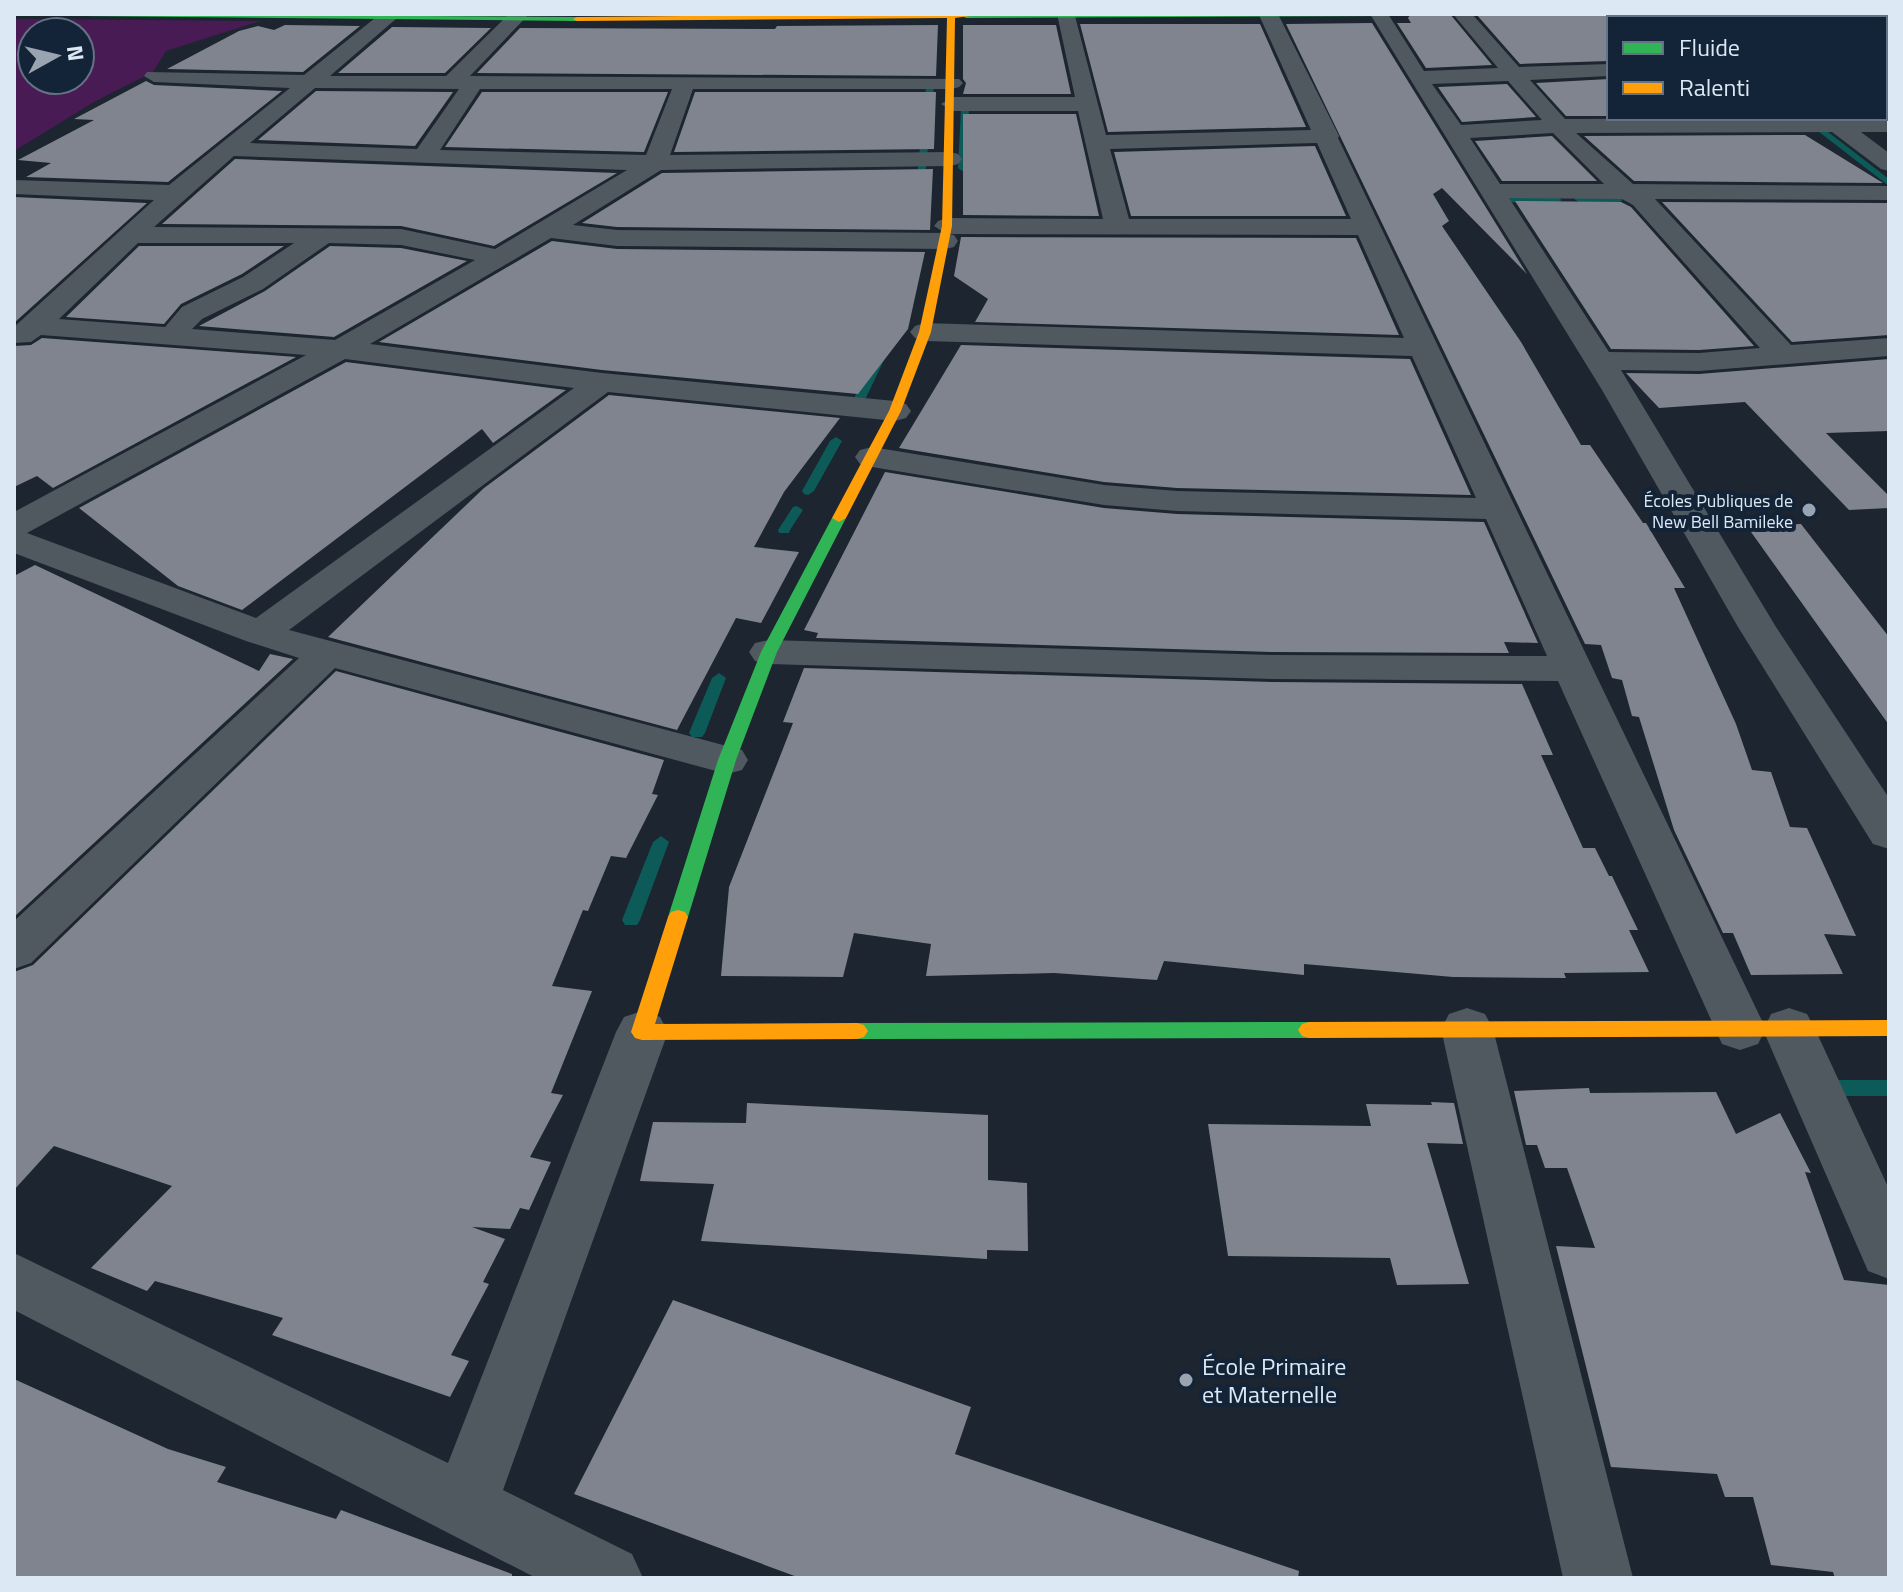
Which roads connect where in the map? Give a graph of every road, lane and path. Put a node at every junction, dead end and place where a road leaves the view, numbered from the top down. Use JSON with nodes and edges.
{"nodes":[{"id":1,"x":82,"y":14,"type":"edge"},
{"id":2,"x":1379,"y":14,"type":"edge"},
{"id":3,"x":1399,"y":14,"type":"edge"},
{"id":4,"x":1462,"y":14,"type":"edge"},
{"id":5,"x":276,"y":15,"type":"edge"},
{"id":6,"x":951,"y":15,"type":"edge"},
{"id":7,"x":1177,"y":15,"type":"edge"},
{"id":8,"x":1269,"y":15,"type":"edge"},
{"id":9,"x":518,"y":16,"type":"edge"},
{"id":10,"x":1065,"y":16,"type":"junction"},
{"id":11,"x":387,"y":18,"type":"junction"},
{"id":12,"x":1607,"y":70,"type":"edge"},
{"id":13,"x":154,"y":76,"type":"dead end"},
{"id":14,"x":1516,"y":76,"type":"junction"},
{"id":15,"x":1418,"y":78,"type":"junction"},
{"id":16,"x":309,"y":82,"type":"junction"},
{"id":17,"x":463,"y":82,"type":"junction"},
{"id":18,"x":685,"y":82,"type":"junction"},
{"id":19,"x":952,"y":94,"type":"junction"},
{"id":20,"x":1087,"y":104,"type":"junction"},
{"id":21,"x":1832,"y":121,"type":"edge"},
{"id":22,"x":1889,"y":125,"type":"edge"},
{"id":23,"x":1562,"y":126,"type":"junction"},
{"id":24,"x":1453,"y":132,"type":"junction"},
{"id":25,"x":1328,"y":136,"type":"junction"},
{"id":26,"x":1097,"y":142,"type":"junction"},
{"id":27,"x":226,"y":149,"type":"junction"},
{"id":28,"x":423,"y":158,"type":"junction"},
{"id":29,"x":950,"y":159,"type":"junction"},
{"id":30,"x":655,"y":163,"type":"junction"},
{"id":31,"x":1889,"y":164,"type":"edge"},
{"id":32,"x":14,"y":187,"type":"edge"},
{"id":33,"x":1490,"y":191,"type":"junction"},
{"id":34,"x":1627,"y":192,"type":"junction"},
{"id":35,"x":175,"y":193,"type":"junction"},
{"id":36,"x":1889,"y":193,"type":"edge"},
{"id":37,"x":1118,"y":227,"type":"junction"},
{"id":38,"x":1368,"y":227,"type":"junction"},
{"id":39,"x":547,"y":230,"type":"junction"},
{"id":40,"x":946,"y":234,"type":"junction"},
{"id":41,"x":131,"y":235,"type":"junction"},
{"id":42,"x":323,"y":235,"type":"junction"},
{"id":43,"x":497,"y":257,"type":"junction"},
{"id":44,"x":925,"y":332,"type":"junction"},
{"id":45,"x":25,"y":333,"type":"edge"},
{"id":46,"x":173,"y":337,"type":"junction"},
{"id":47,"x":1424,"y":347,"type":"junction"},
{"id":48,"x":1889,"y":347,"type":"edge"},
{"id":49,"x":340,"y":349,"type":"junction"},
{"id":50,"x":1783,"y":355,"type":"junction"},
{"id":51,"x":1600,"y":361,"type":"junction"},
{"id":52,"x":602,"y":382,"type":"junction"},
{"id":53,"x":895,"y":411,"type":"junction"},
{"id":54,"x":872,"y":457,"type":"junction"},
{"id":55,"x":1498,"y":509,"type":"junction"},
{"id":56,"x":14,"y":526,"type":"edge"},
{"id":57,"x":14,"y":541,"type":"edge"},
{"id":58,"x":260,"y":633,"type":"junction"},
{"id":59,"x":769,"y":652,"type":"junction"},
{"id":60,"x":327,"y":654,"type":"junction"},
{"id":61,"x":1573,"y":669,"type":"junction"},
{"id":62,"x":727,"y":760,"type":"junction"},
{"id":63,"x":1889,"y":833,"type":"edge"},
{"id":64,"x":14,"y":950,"type":"edge"},
{"id":65,"x":1889,"y":1028,"type":"edge"},
{"id":66,"x":1467,"y":1029,"type":"junction"},
{"id":67,"x":1765,"y":1029,"type":"junction"},
{"id":68,"x":642,"y":1032,"type":"junction"},
{"id":69,"x":1889,"y":1252,"type":"edge"},
{"id":70,"x":14,"y":1280,"type":"edge"},
{"id":71,"x":464,"y":1506,"type":"junction"},
{"id":72,"x":608,"y":1578,"type":"edge"},
{"id":73,"x":1598,"y":1578,"type":"edge"}],
"edges":[{"from":1,"to":5,"type":"street"},
{"from":2,"to":3,"type":"street"},
{"from":2,"to":8,"type":"street"},
{"from":2,"to":15,"type":"street"},
{"from":4,"to":14,"type":"street"},
{"from":5,"to":11,"type":"street"},
{"from":6,"to":9,"type":"street"},
{"from":6,"to":10,"type":"street"},
{"from":6,"to":19,"type":"street"},
{"from":7,"to":8,"type":"street"},
{"from":7,"to":10,"type":"street"},
{"from":8,"to":25,"type":"street"},
{"from":9,"to":11,"type":"street"},
{"from":9,"to":17,"type":"street"},
{"from":10,"to":20,"type":"street"},
{"from":11,"to":16,"type":"street"},
{"from":12,"to":14,"type":"street"},
{"from":13,"to":16,"type":"street"},
{"from":14,"to":15,"type":"street"},
{"from":14,"to":23,"type":"street"},
{"from":15,"to":24,"type":"street"},
{"from":16,"to":17,"type":"street"},
{"from":16,"to":27,"type":"street"},
{"from":17,"to":18,"type":"street"},
{"from":17,"to":28,"type":"street"},
{"from":18,"to":19,"type":"street"},
{"from":18,"to":30,"type":"street"},
{"from":19,"to":20,"type":"street"},
{"from":19,"to":29,"type":"street"},
{"from":20,"to":26,"type":"street"},
{"from":21,"to":22,"type":"street"},
{"from":21,"to":23,"type":"street"},
{"from":21,"to":31,"type":"street"},
{"from":23,"to":24,"type":"street"},
{"from":23,"to":34,"type":"street"},
{"from":24,"to":33,"type":"street"},
{"from":25,"to":26,"type":"street"},
{"from":25,"to":38,"type":"street"},
{"from":26,"to":37,"type":"street"},
{"from":27,"to":28,"type":"street"},
{"from":27,"to":35,"type":"street"},
{"from":28,"to":30,"type":"street"},
{"from":29,"to":30,"type":"street"},
{"from":29,"to":40,"type":"street"},
{"from":30,"to":39,"type":"street"},
{"from":32,"to":35,"type":"street"},
{"from":33,"to":34,"type":"street"},
{"from":33,"to":51,"type":"street"},
{"from":34,"to":36,"type":"street"},
{"from":34,"to":50,"type":"street"},
{"from":35,"to":41,"type":"street"},
{"from":37,"to":38,"type":"street"},
{"from":37,"to":40,"type":"street"},
{"from":38,"to":47,"type":"street"},
{"from":39,"to":40,"type":"street"},
{"from":39,"to":43,"type":"street"},
{"from":40,"to":44,"type":"street"},
{"from":41,"to":42,"type":"street"},
{"from":41,"to":45,"type":"street"},
{"from":42,"to":43,"type":"street"},
{"from":42,"to":46,"type":"street"},
{"from":43,"to":49,"type":"street"},
{"from":44,"to":47,"type":"street"},
{"from":44,"to":53,"type":"street"},
{"from":45,"to":46,"type":"street"},
{"from":46,"to":49,"type":"street"},
{"from":47,"to":55,"type":"street"},
{"from":48,"to":50,"type":"street"},
{"from":49,"to":52,"type":"street"},
{"from":49,"to":56,"type":"street"},
{"from":50,"to":51,"type":"street"},
{"from":51,"to":63,"type":"street"},
{"from":52,"to":53,"type":"street"},
{"from":52,"to":58,"type":"street"},
{"from":53,"to":54,"type":"street"},
{"from":54,"to":55,"type":"street"},
{"from":54,"to":59,"type":"street"},
{"from":55,"to":61,"type":"street"},
{"from":57,"to":58,"type":"street"},
{"from":58,"to":60,"type":"street"},
{"from":59,"to":61,"type":"street"},
{"from":59,"to":62,"type":"street"},
{"from":60,"to":62,"type":"street"},
{"from":60,"to":64,"type":"street"},
{"from":61,"to":67,"type":"street"},
{"from":62,"to":68,"type":"street"},
{"from":65,"to":67,"type":"street"},
{"from":66,"to":67,"type":"street"},
{"from":66,"to":68,"type":"street"},
{"from":66,"to":73,"type":"street"},
{"from":67,"to":69,"type":"street"},
{"from":68,"to":71,"type":"street"},
{"from":70,"to":71,"type":"street"},
{"from":71,"to":72,"type":"street"}]}
